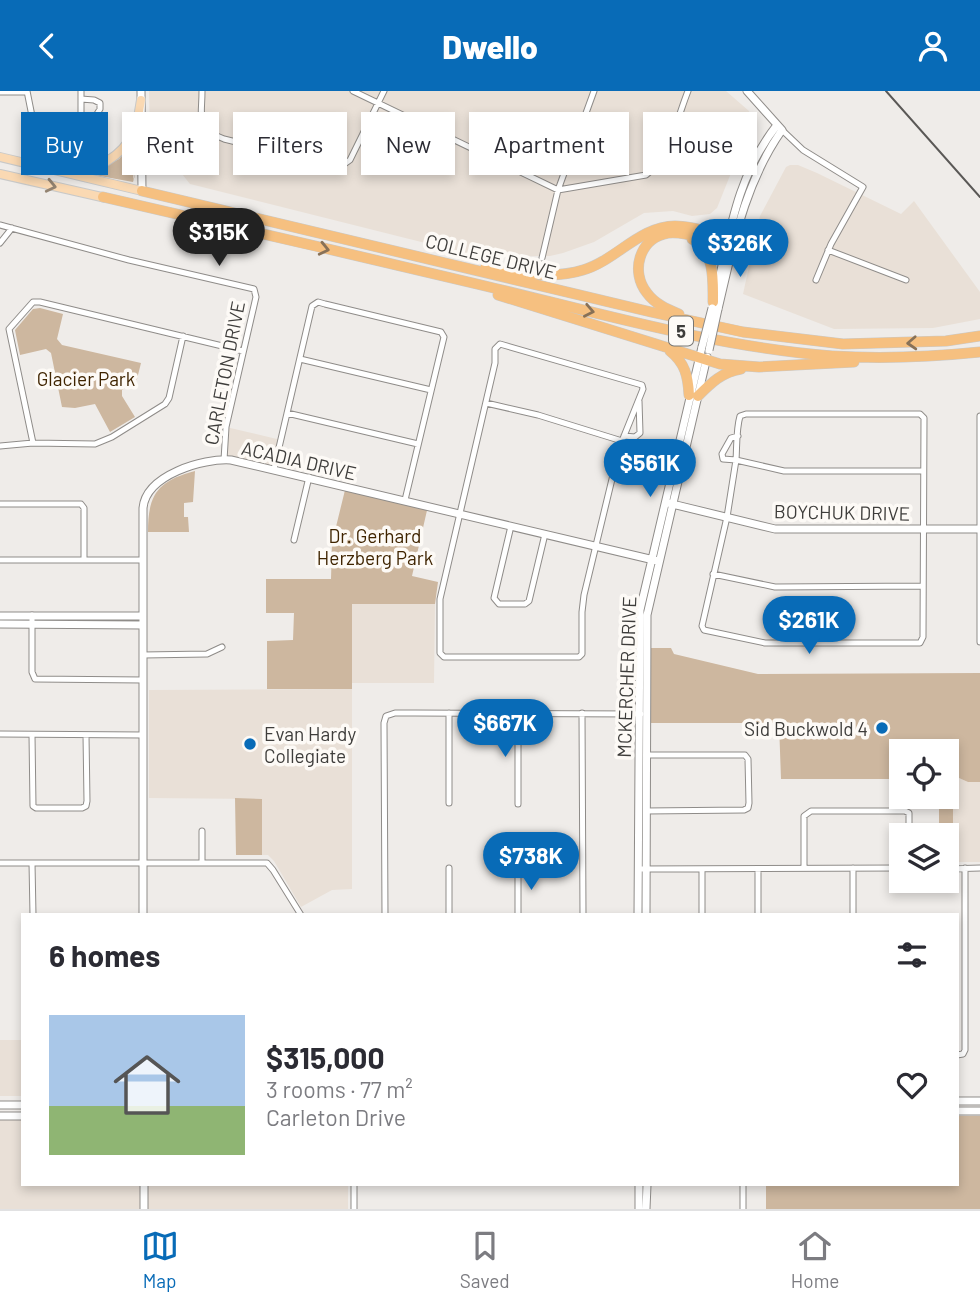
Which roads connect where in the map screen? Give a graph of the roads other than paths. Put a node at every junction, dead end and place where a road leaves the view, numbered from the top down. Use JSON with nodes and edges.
{"nodes":[{"id":1,"x":81,"y":91,"type":"edge"},
{"id":2,"x":202,"y":91,"type":"edge"},
{"id":3,"x":353,"y":91,"type":"edge"},
{"id":4,"x":384,"y":91,"type":"edge"},
{"id":5,"x":594,"y":91,"type":"edge"},
{"id":6,"x":688,"y":91,"type":"edge"},
{"id":7,"x":747,"y":91,"type":"edge"},
{"id":8,"x":0,"y":92,"type":"edge"},
{"id":9,"x":27,"y":92,"type":"edge"},
{"id":10,"x":141,"y":95,"type":"edge"},
{"id":11,"x":81,"y":99,"type":"junction"},
{"id":12,"x":378,"y":103,"type":"junction"},
{"id":13,"x":31,"y":112,"type":"edge"},
{"id":14,"x":81,"y":112,"type":"edge"},
{"id":15,"x":97,"y":112,"type":"edge"},
{"id":16,"x":780,"y":127,"type":"junction"},
{"id":17,"x":0,"y":157,"type":"edge"},
{"id":18,"x":108,"y":161,"type":"edge"},
{"id":19,"x":21,"y":162,"type":"edge"},
{"id":20,"x":0,"y":174,"type":"edge"},
{"id":21,"x":75,"y":175,"type":"edge"},
{"id":22,"x":558,"y":190,"type":"junction"},
{"id":23,"x":142,"y":191,"type":"junction"},
{"id":24,"x":103,"y":197,"type":"junction"},
{"id":25,"x":186,"y":216,"type":"junction"},
{"id":26,"x":0,"y":225,"type":"edge"},
{"id":27,"x":12,"y":229,"type":"junction"},
{"id":28,"x":682,"y":234,"type":"junction"},
{"id":29,"x":730,"y":241,"type":"junction"},
{"id":30,"x":0,"y":243,"type":"edge"},
{"id":31,"x":396,"y":250,"type":"junction"},
{"id":32,"x":828,"y":250,"type":"junction"},
{"id":33,"x":541,"y":258,"type":"dead end"},
{"id":34,"x":428,"y":273,"type":"junction"},
{"id":35,"x":816,"y":280,"type":"dead end"},
{"id":36,"x":906,"y":280,"type":"dead end"},
{"id":37,"x":715,"y":306,"type":"junction"},
{"id":38,"x":743,"y":332,"type":"junction"},
{"id":39,"x":183,"y":336,"type":"junction"},
{"id":40,"x":980,"y":336,"type":"edge"},
{"id":41,"x":667,"y":348,"type":"junction"},
{"id":42,"x":243,"y":351,"type":"junction"},
{"id":43,"x":980,"y":352,"type":"edge"},
{"id":44,"x":704,"y":354,"type":"junction"},
{"id":45,"x":938,"y":356,"type":"junction"},
{"id":46,"x":300,"y":359,"type":"junction"},
{"id":47,"x":759,"y":366,"type":"junction"},
{"id":48,"x":430,"y":390,"type":"junction"},
{"id":49,"x":694,"y":395,"type":"junction"},
{"id":50,"x":639,"y":400,"type":"junction"},
{"id":51,"x":486,"y":403,"type":"junction"},
{"id":52,"x":287,"y":413,"type":"junction"},
{"id":53,"x":980,"y":416,"type":"edge"},
{"id":54,"x":738,"y":436,"type":"junction"},
{"id":55,"x":623,"y":439,"type":"junction"},
{"id":56,"x":33,"y":443,"type":"junction"},
{"id":57,"x":418,"y":444,"type":"junction"},
{"id":58,"x":0,"y":446,"type":"edge"},
{"id":59,"x":224,"y":460,"type":"junction"},
{"id":60,"x":736,"y":460,"type":"junction"},
{"id":61,"x":274,"y":470,"type":"junction"},
{"id":62,"x":980,"y":470,"type":"edge"},
{"id":63,"x":923,"y":471,"type":"junction"},
{"id":64,"x":309,"y":477,"type":"junction"},
{"id":65,"x":405,"y":500,"type":"junction"},
{"id":66,"x":668,"y":503,"type":"junction"},
{"id":67,"x":0,"y":504,"type":"edge"},
{"id":68,"x":460,"y":513,"type":"junction"},
{"id":69,"x":727,"y":517,"type":"junction"},
{"id":70,"x":511,"y":526,"type":"junction"},
{"id":71,"x":923,"y":528,"type":"junction"},
{"id":72,"x":980,"y":529,"type":"edge"},
{"id":73,"x":545,"y":534,"type":"junction"},
{"id":74,"x":294,"y":540,"type":"dead end"},
{"id":75,"x":596,"y":545,"type":"junction"},
{"id":76,"x":0,"y":560,"type":"edge"},
{"id":77,"x":84,"y":560,"type":"junction"},
{"id":78,"x":143,"y":560,"type":"junction"},
{"id":79,"x":654,"y":560,"type":"junction"},
{"id":80,"x":713,"y":574,"type":"junction"},
{"id":81,"x":923,"y":586,"type":"junction"},
{"id":82,"x":980,"y":587,"type":"edge"},
{"id":83,"x":0,"y":616,"type":"edge"},
{"id":84,"x":32,"y":619,"type":"junction"},
{"id":85,"x":143,"y":620,"type":"junction"},
{"id":86,"x":0,"y":624,"type":"edge"},
{"id":87,"x":980,"y":642,"type":"edge"},
{"id":88,"x":222,"y":647,"type":"dead end"},
{"id":89,"x":143,"y":655,"type":"junction"},
{"id":90,"x":143,"y":680,"type":"junction"},
{"id":91,"x":449,"y":713,"type":"junction"},
{"id":92,"x":518,"y":713,"type":"junction"},
{"id":93,"x":582,"y":713,"type":"junction"},
{"id":94,"x":643,"y":714,"type":"junction"},
{"id":95,"x":0,"y":734,"type":"edge"},
{"id":96,"x":86,"y":734,"type":"junction"},
{"id":97,"x":32,"y":735,"type":"junction"},
{"id":98,"x":143,"y":735,"type":"junction"},
{"id":99,"x":646,"y":755,"type":"junction"},
{"id":100,"x":449,"y":803,"type":"dead end"},
{"id":101,"x":518,"y":804,"type":"dead end"},
{"id":102,"x":646,"y":811,"type":"junction"},
{"id":103,"x":908,"y":823,"type":"edge"},
{"id":104,"x":202,"y":831,"type":"dead end"},
{"id":105,"x":202,"y":862,"type":"junction"},
{"id":106,"x":0,"y":863,"type":"edge"},
{"id":107,"x":32,"y":863,"type":"junction"},
{"id":108,"x":143,"y":863,"type":"junction"},
{"id":109,"x":449,"y":868,"type":"dead end"},
{"id":110,"x":518,"y":868,"type":"dead end"},
{"id":111,"x":889,"y":868,"type":"edge"},
{"id":112,"x":959,"y":868,"type":"edge"},
{"id":113,"x":965,"y":868,"type":"junction"},
{"id":114,"x":980,"y":868,"type":"edge"},
{"id":115,"x":643,"y":869,"type":"junction"},
{"id":116,"x":702,"y":869,"type":"junction"},
{"id":117,"x":758,"y":869,"type":"junction"},
{"id":118,"x":804,"y":869,"type":"junction"},
{"id":119,"x":853,"y":869,"type":"junction"},
{"id":120,"x":33,"y":913,"type":"edge"},
{"id":121,"x":143,"y":913,"type":"edge"},
{"id":122,"x":300,"y":913,"type":"edge"},
{"id":123,"x":385,"y":913,"type":"edge"},
{"id":124,"x":449,"y":913,"type":"edge"},
{"id":125,"x":518,"y":913,"type":"edge"},
{"id":126,"x":583,"y":913,"type":"edge"},
{"id":127,"x":638,"y":913,"type":"edge"},
{"id":128,"x":646,"y":913,"type":"edge"},
{"id":129,"x":702,"y":913,"type":"edge"},
{"id":130,"x":758,"y":913,"type":"edge"},
{"id":131,"x":853,"y":913,"type":"edge"},
{"id":132,"x":959,"y":926,"type":"edge"},
{"id":133,"x":965,"y":926,"type":"junction"},
{"id":134,"x":959,"y":1055,"type":"edge"},
{"id":135,"x":959,"y":1101,"type":"edge"},
{"id":136,"x":980,"y":1101,"type":"edge"},
{"id":137,"x":0,"y":1105,"type":"edge"},
{"id":138,"x":21,"y":1105,"type":"edge"},
{"id":139,"x":959,"y":1111,"type":"edge"},
{"id":140,"x":980,"y":1111,"type":"edge"},
{"id":141,"x":0,"y":1116,"type":"edge"},
{"id":142,"x":21,"y":1117,"type":"edge"},
{"id":143,"x":144,"y":1186,"type":"edge"},
{"id":144,"x":354,"y":1186,"type":"edge"},
{"id":145,"x":639,"y":1186,"type":"edge"},
{"id":146,"x":646,"y":1186,"type":"edge"},
{"id":147,"x":743,"y":1186,"type":"edge"},
{"id":148,"x":144,"y":1209,"type":"edge"},
{"id":149,"x":354,"y":1209,"type":"edge"},
{"id":150,"x":639,"y":1209,"type":"edge"},
{"id":151,"x":646,"y":1209,"type":"edge"},
{"id":152,"x":743,"y":1209,"type":"edge"}],
"edges":[{"from":1,"to":11,"type":"street"},
{"from":2,"to":12,"type":"street"},
{"from":3,"to":12,"type":"street"},
{"from":4,"to":12,"type":"street"},
{"from":5,"to":22,"type":"street"},
{"from":6,"to":22,"type":"street"},
{"from":7,"to":16,"type":"street"},
{"from":8,"to":9,"type":"street"},
{"from":9,"to":13,"type":"street"},
{"from":10,"to":18,"type":"main road"},
{"from":10,"to":23,"type":"street"},
{"from":11,"to":14,"type":"street"},
{"from":11,"to":15,"type":"street"},
{"from":12,"to":22,"type":"street"},
{"from":16,"to":29,"type":"street","name":"MCKERCHER DRIVE"},
{"from":16,"to":32,"type":"street"},
{"from":17,"to":19,"type":"main road","name":"COLLEGE DRIVE","number":"5"},
{"from":20,"to":24,"type":"main road","name":"COLLEGE DRIVE","number":"5","one_way":true},
{"from":21,"to":23,"type":"main road","name":"COLLEGE DRIVE","number":"5"},
{"from":22,"to":33,"type":"street"},
{"from":23,"to":24,"type":"main road"},
{"from":23,"to":25,"type":"highway"},
{"from":23,"to":31,"type":"highway","name":"COLLEGE DRIVE","number":"5"},
{"from":24,"to":25,"type":"highway","name":"COLLEGE DRIVE","number":"5"},
{"from":25,"to":34,"type":"highway","name":"COLLEGE DRIVE","number":"5","one_way":true},
{"from":26,"to":27,"type":"street","name":"CARLETON DRIVE"},
{"from":27,"to":30,"type":"street"},
{"from":27,"to":42,"type":"street","name":"CARLETON DRIVE"},
{"from":28,"to":29,"type":"highway"},
{"from":28,"to":37,"type":"highway"},
{"from":28,"to":38,"type":"highway"},
{"from":29,"to":31,"type":"highway"},
{"from":29,"to":37,"type":"street","name":"MCKERCHER DRIVE"},
{"from":31,"to":38,"type":"highway","name":"COLLEGE DRIVE","number":"5"},
{"from":32,"to":35,"type":"street"},
{"from":32,"to":36,"type":"street"},
{"from":34,"to":41,"type":"highway"},
{"from":34,"to":45,"type":"highway","name":"COLLEGE DRIVE","number":"5","one_way":true},
{"from":37,"to":44,"type":"street","name":"MCKERCHER DRIVE","bridge":true},
{"from":40,"to":38,"type":"highway","name":"COLLEGE DRIVE","number":"5","one_way":true},
{"from":39,"to":42,"type":"street"},
{"from":39,"to":56,"type":"street"},
{"from":39,"to":56,"type":"street"},
{"from":41,"to":44,"type":"highway"},
{"from":41,"to":49,"type":"highway"},
{"from":42,"to":59,"type":"street","name":"CARLETON DRIVE"},
{"from":43,"to":45,"type":"highway","name":"COLLEGE DRIVE","number":"5"},
{"from":44,"to":47,"type":"highway"},
{"from":44,"to":49,"type":"street","name":"MCKERCHER DRIVE"},
{"from":45,"to":47,"type":"highway"},
{"from":46,"to":48,"type":"street"},
{"from":46,"to":48,"type":"street"},
{"from":46,"to":52,"type":"street"},
{"from":47,"to":49,"type":"highway"},
{"from":48,"to":57,"type":"street"},
{"from":49,"to":66,"type":"street","name":"MCKERCHER DRIVE"},
{"from":50,"to":51,"type":"street"},
{"from":50,"to":55,"type":"street"},
{"from":50,"to":55,"type":"street"},
{"from":51,"to":55,"type":"street"},
{"from":51,"to":68,"type":"street"},
{"from":52,"to":57,"type":"street"},
{"from":52,"to":61,"type":"street"},
{"from":53,"to":62,"type":"street"},
{"from":54,"to":60,"type":"street"},
{"from":54,"to":60,"type":"street"},
{"from":54,"to":63,"type":"street"},
{"from":55,"to":75,"type":"street"},
{"from":56,"to":58,"type":"street"},
{"from":57,"to":65,"type":"street"},
{"from":59,"to":61,"type":"street","name":"ACADIA DRIVE"},
{"from":59,"to":78,"type":"street","name":"ACADIA DRIVE"},
{"from":60,"to":63,"type":"street"},
{"from":60,"to":69,"type":"street"},
{"from":61,"to":64,"type":"street","name":"ACADIA DRIVE"},
{"from":62,"to":72,"type":"street"},
{"from":63,"to":71,"type":"street"},
{"from":64,"to":65,"type":"street","name":"ACADIA DRIVE"},
{"from":64,"to":74,"type":"street"},
{"from":65,"to":68,"type":"street","name":"ACADIA DRIVE"},
{"from":66,"to":69,"type":"street","name":"BOYCHUK DRIVE"},
{"from":66,"to":79,"type":"street","name":"MCKERCHER DRIVE"},
{"from":67,"to":77,"type":"street"},
{"from":68,"to":70,"type":"street","name":"ACADIA DRIVE"},
{"from":68,"to":75,"type":"street"},
{"from":69,"to":71,"type":"street","name":"BOYCHUK DRIVE"},
{"from":69,"to":80,"type":"street"},
{"from":70,"to":73,"type":"street","name":"ACADIA DRIVE"},
{"from":70,"to":73,"type":"street"},
{"from":71,"to":72,"type":"street","name":"BOYCHUK DRIVE"},
{"from":71,"to":81,"type":"street"},
{"from":72,"to":82,"type":"street"},
{"from":73,"to":75,"type":"street","name":"ACADIA DRIVE"},
{"from":75,"to":79,"type":"street","name":"ACADIA DRIVE"},
{"from":76,"to":77,"type":"street"},
{"from":77,"to":78,"type":"street"},
{"from":78,"to":85,"type":"street","name":"ACADIA DRIVE"},
{"from":79,"to":94,"type":"street","name":"MCKERCHER DRIVE"},
{"from":80,"to":81,"type":"street"},
{"from":80,"to":81,"type":"street"},
{"from":82,"to":87,"type":"street"},
{"from":83,"to":84,"type":"street"},
{"from":84,"to":85,"type":"street"},
{"from":84,"to":86,"type":"street"},
{"from":84,"to":90,"type":"street"},
{"from":85,"to":89,"type":"street","name":"ACADIA DRIVE"},
{"from":88,"to":89,"type":"street"},
{"from":89,"to":90,"type":"street","name":"ACADIA DRIVE"},
{"from":90,"to":98,"type":"street","name":"ACADIA DRIVE"},
{"from":91,"to":92,"type":"street"},
{"from":91,"to":100,"type":"street"},
{"from":91,"to":123,"type":"street"},
{"from":92,"to":93,"type":"street"},
{"from":92,"to":101,"type":"street"},
{"from":93,"to":94,"type":"street"},
{"from":93,"to":126,"type":"street"},
{"from":94,"to":99,"type":"street","name":"MCKERCHER DRIVE"},
{"from":94,"to":115,"type":"street","name":"MCKERCHER DRIVE"},
{"from":95,"to":97,"type":"street"},
{"from":96,"to":97,"type":"street"},
{"from":96,"to":97,"type":"street"},
{"from":96,"to":98,"type":"street"},
{"from":98,"to":108,"type":"street","name":"ACADIA DRIVE"},
{"from":99,"to":102,"type":"street","name":"MCKERCHER DRIVE"},
{"from":99,"to":102,"type":"street"},
{"from":102,"to":115,"type":"street","name":"MCKERCHER DRIVE"},
{"from":103,"to":118,"type":"street"},
{"from":104,"to":105,"type":"street"},
{"from":105,"to":108,"type":"street"},
{"from":105,"to":122,"type":"street"},
{"from":106,"to":107,"type":"street"},
{"from":107,"to":108,"type":"street"},
{"from":107,"to":120,"type":"street"},
{"from":108,"to":121,"type":"street","name":"ACADIA DRIVE"},
{"from":109,"to":124,"type":"street"},
{"from":110,"to":125,"type":"street"},
{"from":111,"to":119,"type":"street"},
{"from":112,"to":113,"type":"street"},
{"from":113,"to":114,"type":"street"},
{"from":113,"to":133,"type":"street"},
{"from":115,"to":116,"type":"street"},
{"from":115,"to":127,"type":"street","name":"MCKERCHER DRIVE"},
{"from":115,"to":128,"type":"street","name":"MCKERCHER DRIVE"},
{"from":116,"to":117,"type":"street"},
{"from":116,"to":129,"type":"street"},
{"from":117,"to":118,"type":"street"},
{"from":117,"to":130,"type":"street"},
{"from":118,"to":119,"type":"street"},
{"from":119,"to":131,"type":"street"},
{"from":132,"to":133,"type":"street"},
{"from":133,"to":134,"type":"street"},
{"from":135,"to":136,"type":"street"},
{"from":137,"to":138,"type":"street"},
{"from":139,"to":140,"type":"street"},
{"from":141,"to":142,"type":"street"},
{"from":143,"to":148,"type":"street"},
{"from":144,"to":149,"type":"street"},
{"from":145,"to":150,"type":"street"},
{"from":146,"to":151,"type":"street"},
{"from":147,"to":152,"type":"street"}]}
